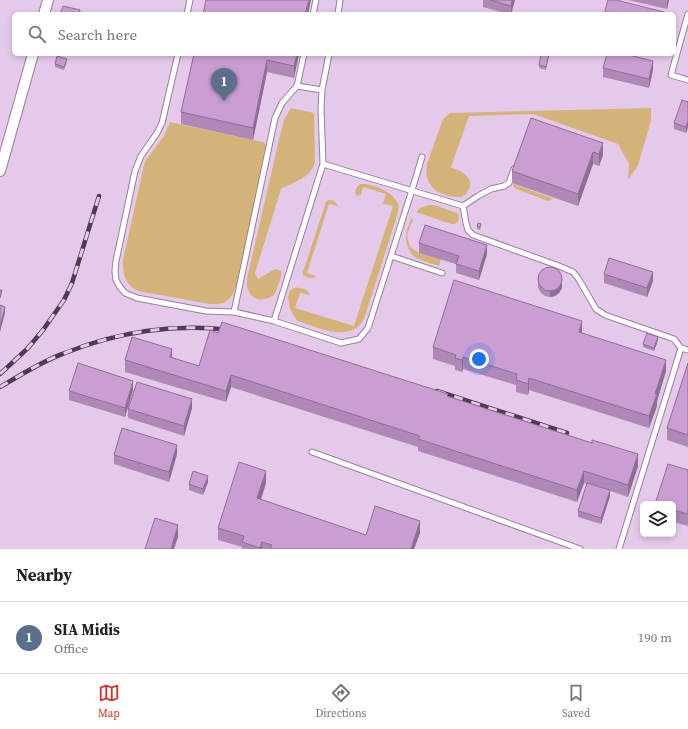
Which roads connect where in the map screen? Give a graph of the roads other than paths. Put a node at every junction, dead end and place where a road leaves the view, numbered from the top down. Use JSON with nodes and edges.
{"nodes":[{"id":1,"x":48,"y":0,"type":"edge"},
{"id":2,"x":190,"y":0,"type":"edge"},
{"id":3,"x":316,"y":0,"type":"edge"},
{"id":4,"x":340,"y":0,"type":"edge"},
{"id":5,"x":45,"y":12,"type":"edge"},
{"id":6,"x":187,"y":12,"type":"edge"},
{"id":7,"x":313,"y":12,"type":"edge"},
{"id":8,"x":338,"y":12,"type":"edge"},
{"id":9,"x":688,"y":14,"type":"edge"},
{"id":10,"x":32,"y":56,"type":"edge"},
{"id":11,"x":178,"y":56,"type":"edge"},
{"id":12,"x":304,"y":56,"type":"edge"},
{"id":13,"x":329,"y":56,"type":"edge"},
{"id":14,"x":688,"y":80,"type":"edge"},
{"id":15,"x":297,"y":86,"type":"junction"},
{"id":16,"x":322,"y":90,"type":"junction"},
{"id":17,"x":422,"y":157,"type":"dead end"},
{"id":18,"x":516,"y":162,"type":"edge"},
{"id":19,"x":323,"y":164,"type":"junction"},
{"id":20,"x":0,"y":171,"type":"edge"},
{"id":21,"x":412,"y":190,"type":"junction"},
{"id":22,"x":463,"y":206,"type":"junction"},
{"id":23,"x":391,"y":256,"type":"junction"},
{"id":24,"x":442,"y":273,"type":"dead end"},
{"id":25,"x":234,"y":312,"type":"junction"},
{"id":26,"x":274,"y":321,"type":"junction"},
{"id":27,"x":681,"y":348,"type":"junction"},
{"id":28,"x":688,"y":350,"type":"edge"},
{"id":29,"x":312,"y":452,"type":"dead end"},
{"id":30,"x":580,"y":549,"type":"edge"},
{"id":31,"x":619,"y":549,"type":"edge"}],
"edges":[{"from":1,"to":5,"type":"street"},
{"from":2,"to":6,"type":"lane"},
{"from":3,"to":7,"type":"lane"},
{"from":4,"to":8,"type":"lane"},
{"from":9,"to":14,"type":"lane"},
{"from":10,"to":20,"type":"street"},
{"from":11,"to":25,"type":"lane"},
{"from":12,"to":15,"type":"lane"},
{"from":13,"to":16,"type":"lane"},
{"from":15,"to":16,"type":"lane"},
{"from":15,"to":25,"type":"lane"},
{"from":16,"to":19,"type":"lane"},
{"from":17,"to":21,"type":"lane"},
{"from":18,"to":22,"type":"lane"},
{"from":19,"to":21,"type":"lane"},
{"from":19,"to":26,"type":"lane"},
{"from":21,"to":22,"type":"lane"},
{"from":21,"to":23,"type":"lane"},
{"from":22,"to":27,"type":"lane"},
{"from":23,"to":24,"type":"lane"},
{"from":23,"to":26,"type":"lane"},
{"from":25,"to":26,"type":"lane"},
{"from":27,"to":28,"type":"lane"},
{"from":27,"to":31,"type":"lane"},
{"from":29,"to":30,"type":"lane"}]}
